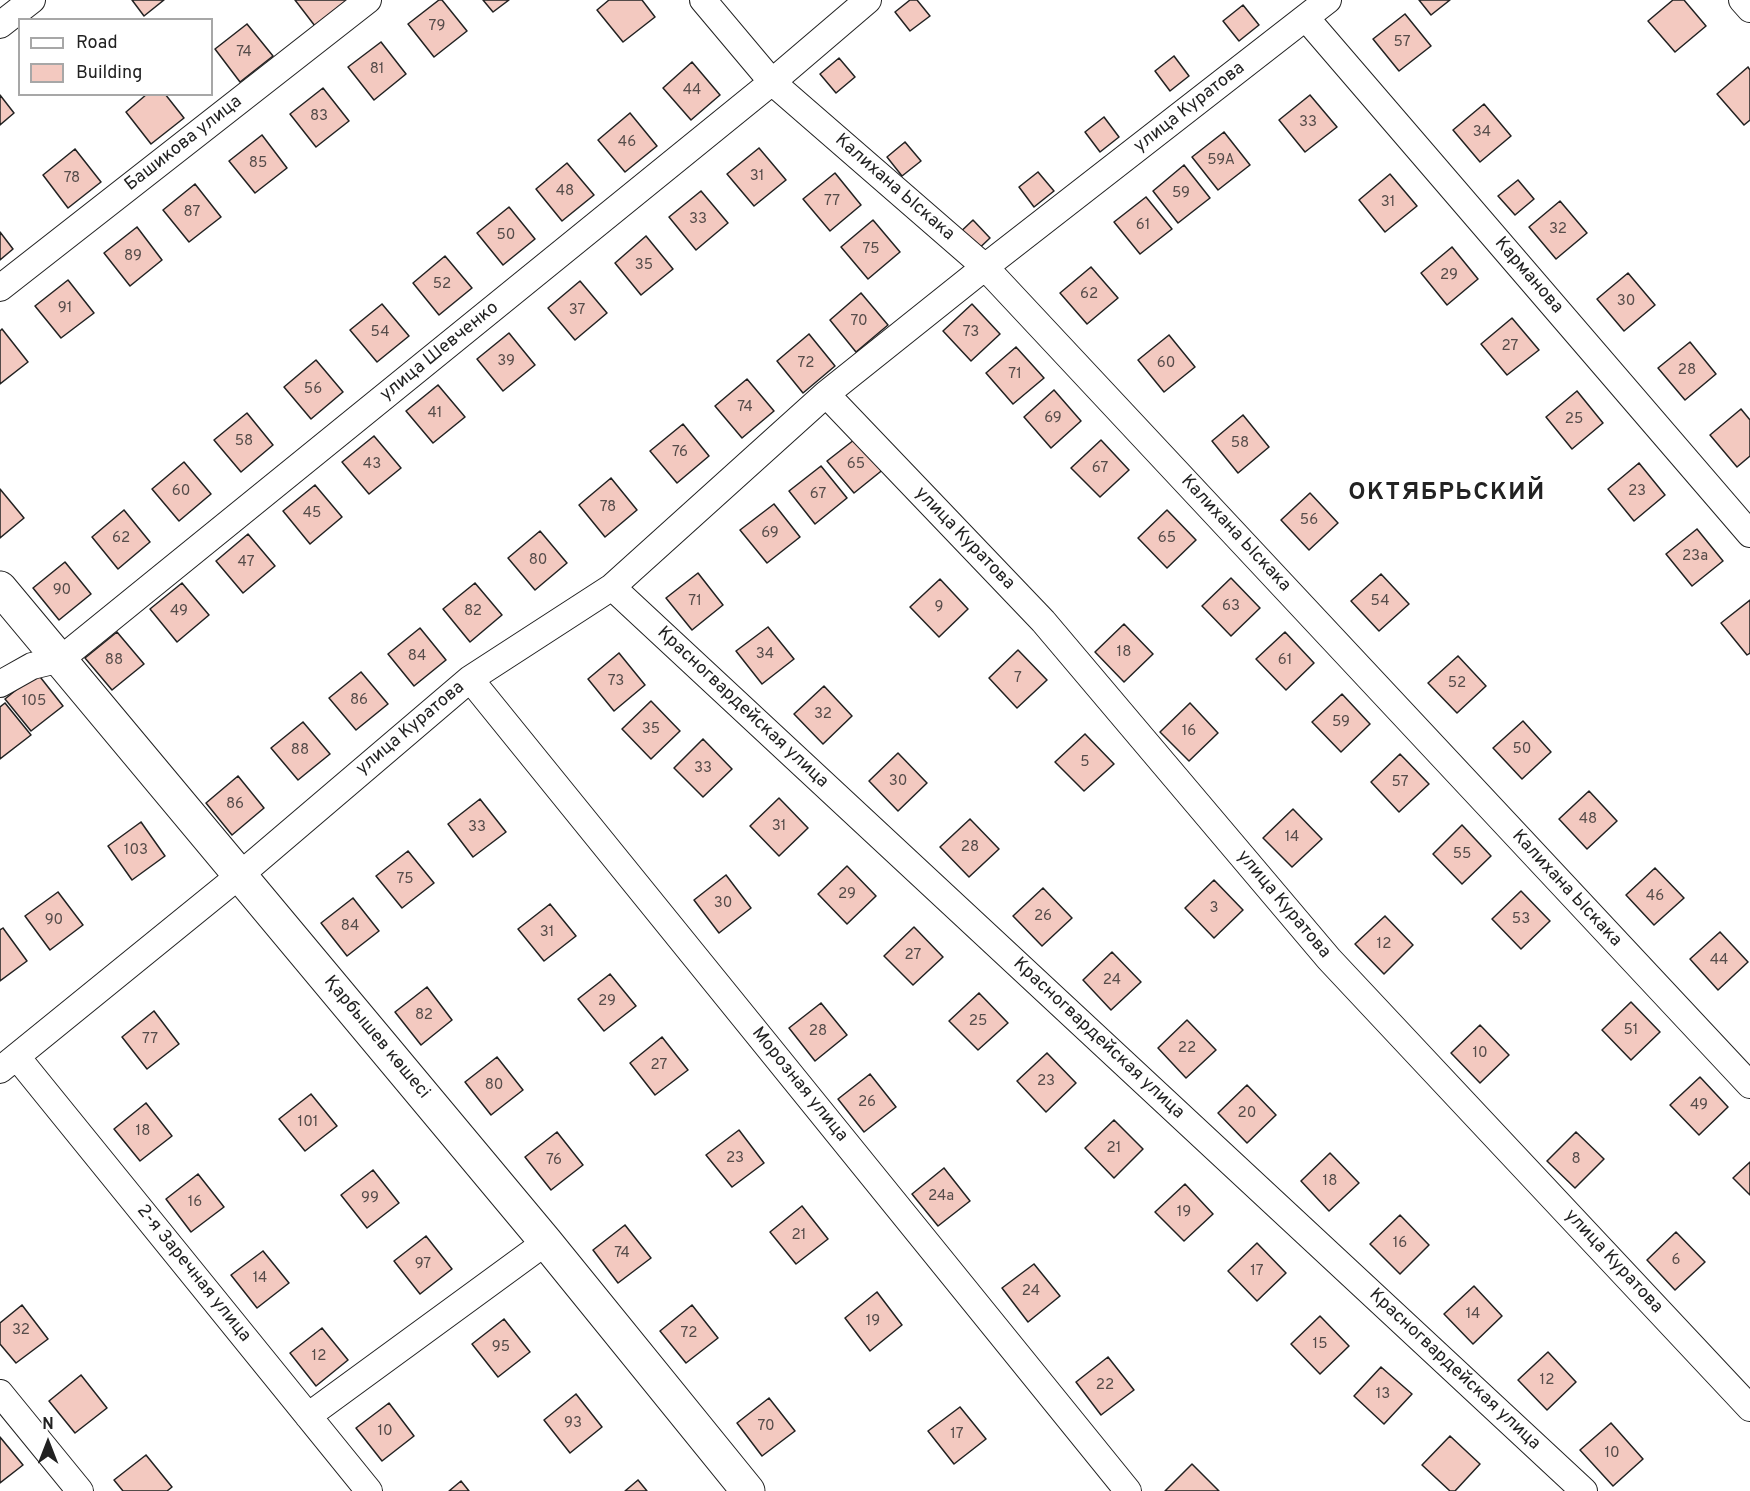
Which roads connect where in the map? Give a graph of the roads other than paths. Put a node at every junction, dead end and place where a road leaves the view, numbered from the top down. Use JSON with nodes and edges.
{"nodes":[{"id":1,"x":32,"y":0,"type":"edge"},
{"id":2,"x":368,"y":0,"type":"edge"},
{"id":3,"x":703,"y":0,"type":"edge"},
{"id":4,"x":868,"y":0,"type":"edge"},
{"id":5,"x":1328,"y":0,"type":"edge"},
{"id":6,"x":1742,"y":0,"type":"edge"},
{"id":7,"x":1750,"y":9,"type":"edge"},
{"id":8,"x":1306,"y":18,"type":"junction"},
{"id":9,"x":0,"y":26,"type":"edge"},
{"id":10,"x":772,"y":82,"type":"junction"},
{"id":11,"x":985,"y":267,"type":"junction"},
{"id":12,"x":0,"y":288,"type":"edge"},
{"id":13,"x":826,"y":394,"type":"junction"},
{"id":14,"x":1750,"y":534,"type":"edge"},
{"id":15,"x":612,"y":587,"type":"junction"},
{"id":16,"x":0,"y":588,"type":"edge"},
{"id":17,"x":61,"y":659,"type":"junction"},
{"id":18,"x":470,"y":679,"type":"junction"},
{"id":19,"x":0,"y":684,"type":"edge"},
{"id":20,"x":240,"y":875,"type":"junction"},
{"id":21,"x":9,"y":1063,"type":"edge"},
{"id":22,"x":1750,"y":1086,"type":"edge"},
{"id":23,"x":546,"y":1242,"type":"junction"},
{"id":24,"x":0,"y":1393,"type":"edge"},
{"id":25,"x":1750,"y":1408,"type":"edge"},
{"id":26,"x":308,"y":1416,"type":"junction"},
{"id":27,"x":80,"y":1491,"type":"edge"},
{"id":28,"x":369,"y":1491,"type":"edge"},
{"id":29,"x":748,"y":1491,"type":"edge"},
{"id":30,"x":1128,"y":1491,"type":"edge"},
{"id":31,"x":1584,"y":1491,"type":"edge"}],
"edges":[{"from":1,"to":9,"type":"street"},
{"from":2,"to":12,"type":"street","name":"Башикова улица"},
{"from":3,"to":10,"type":"street","name":"Калихана Ыскака"},
{"from":4,"to":10,"type":"street","name":"улица Шевченко"},
{"from":5,"to":8,"type":"street","name":"улица Куратова"},
{"from":6,"to":7,"type":"street"},
{"from":8,"to":11,"type":"street","name":"улица Куратова"},
{"from":8,"to":14,"type":"street","name":"Карманова"},
{"from":10,"to":11,"type":"street","name":"Калихана Ыскака"},
{"from":10,"to":17,"type":"street","name":"улица Шевченко"},
{"from":11,"to":13,"type":"street","name":"улица Куратова"},
{"from":11,"to":22,"type":"street","name":"Калихана Ыскака"},
{"from":13,"to":15,"type":"street","name":"улица Куратова"},
{"from":13,"to":25,"type":"street","name":"улица Куратова"},
{"from":15,"to":18,"type":"street","name":"улица Куратова"},
{"from":15,"to":31,"type":"street","name":"Красногвардейская улица"},
{"from":16,"to":17,"type":"main road","name":"Қарбышев көшесі"},
{"from":17,"to":19,"type":"street","name":"улица Шевченко"},
{"from":17,"to":20,"type":"main road","name":"Қарбышев көшесі"},
{"from":18,"to":20,"type":"street","name":"улица Куратова"},
{"from":18,"to":30,"type":"street","name":"Морозная улица"},
{"from":20,"to":21,"type":"street","name":"улица Куратова"},
{"from":20,"to":23,"type":"main road","name":"Қарбышев көшесі"},
{"from":21,"to":26,"type":"street","name":"2-я Заречная улица"},
{"from":23,"to":26,"type":"street"},
{"from":23,"to":29,"type":"main road","name":"Қарбышев көшесі"},
{"from":24,"to":27,"type":"street"},
{"from":26,"to":28,"type":"street","name":"2-я Заречная улица"}]}
